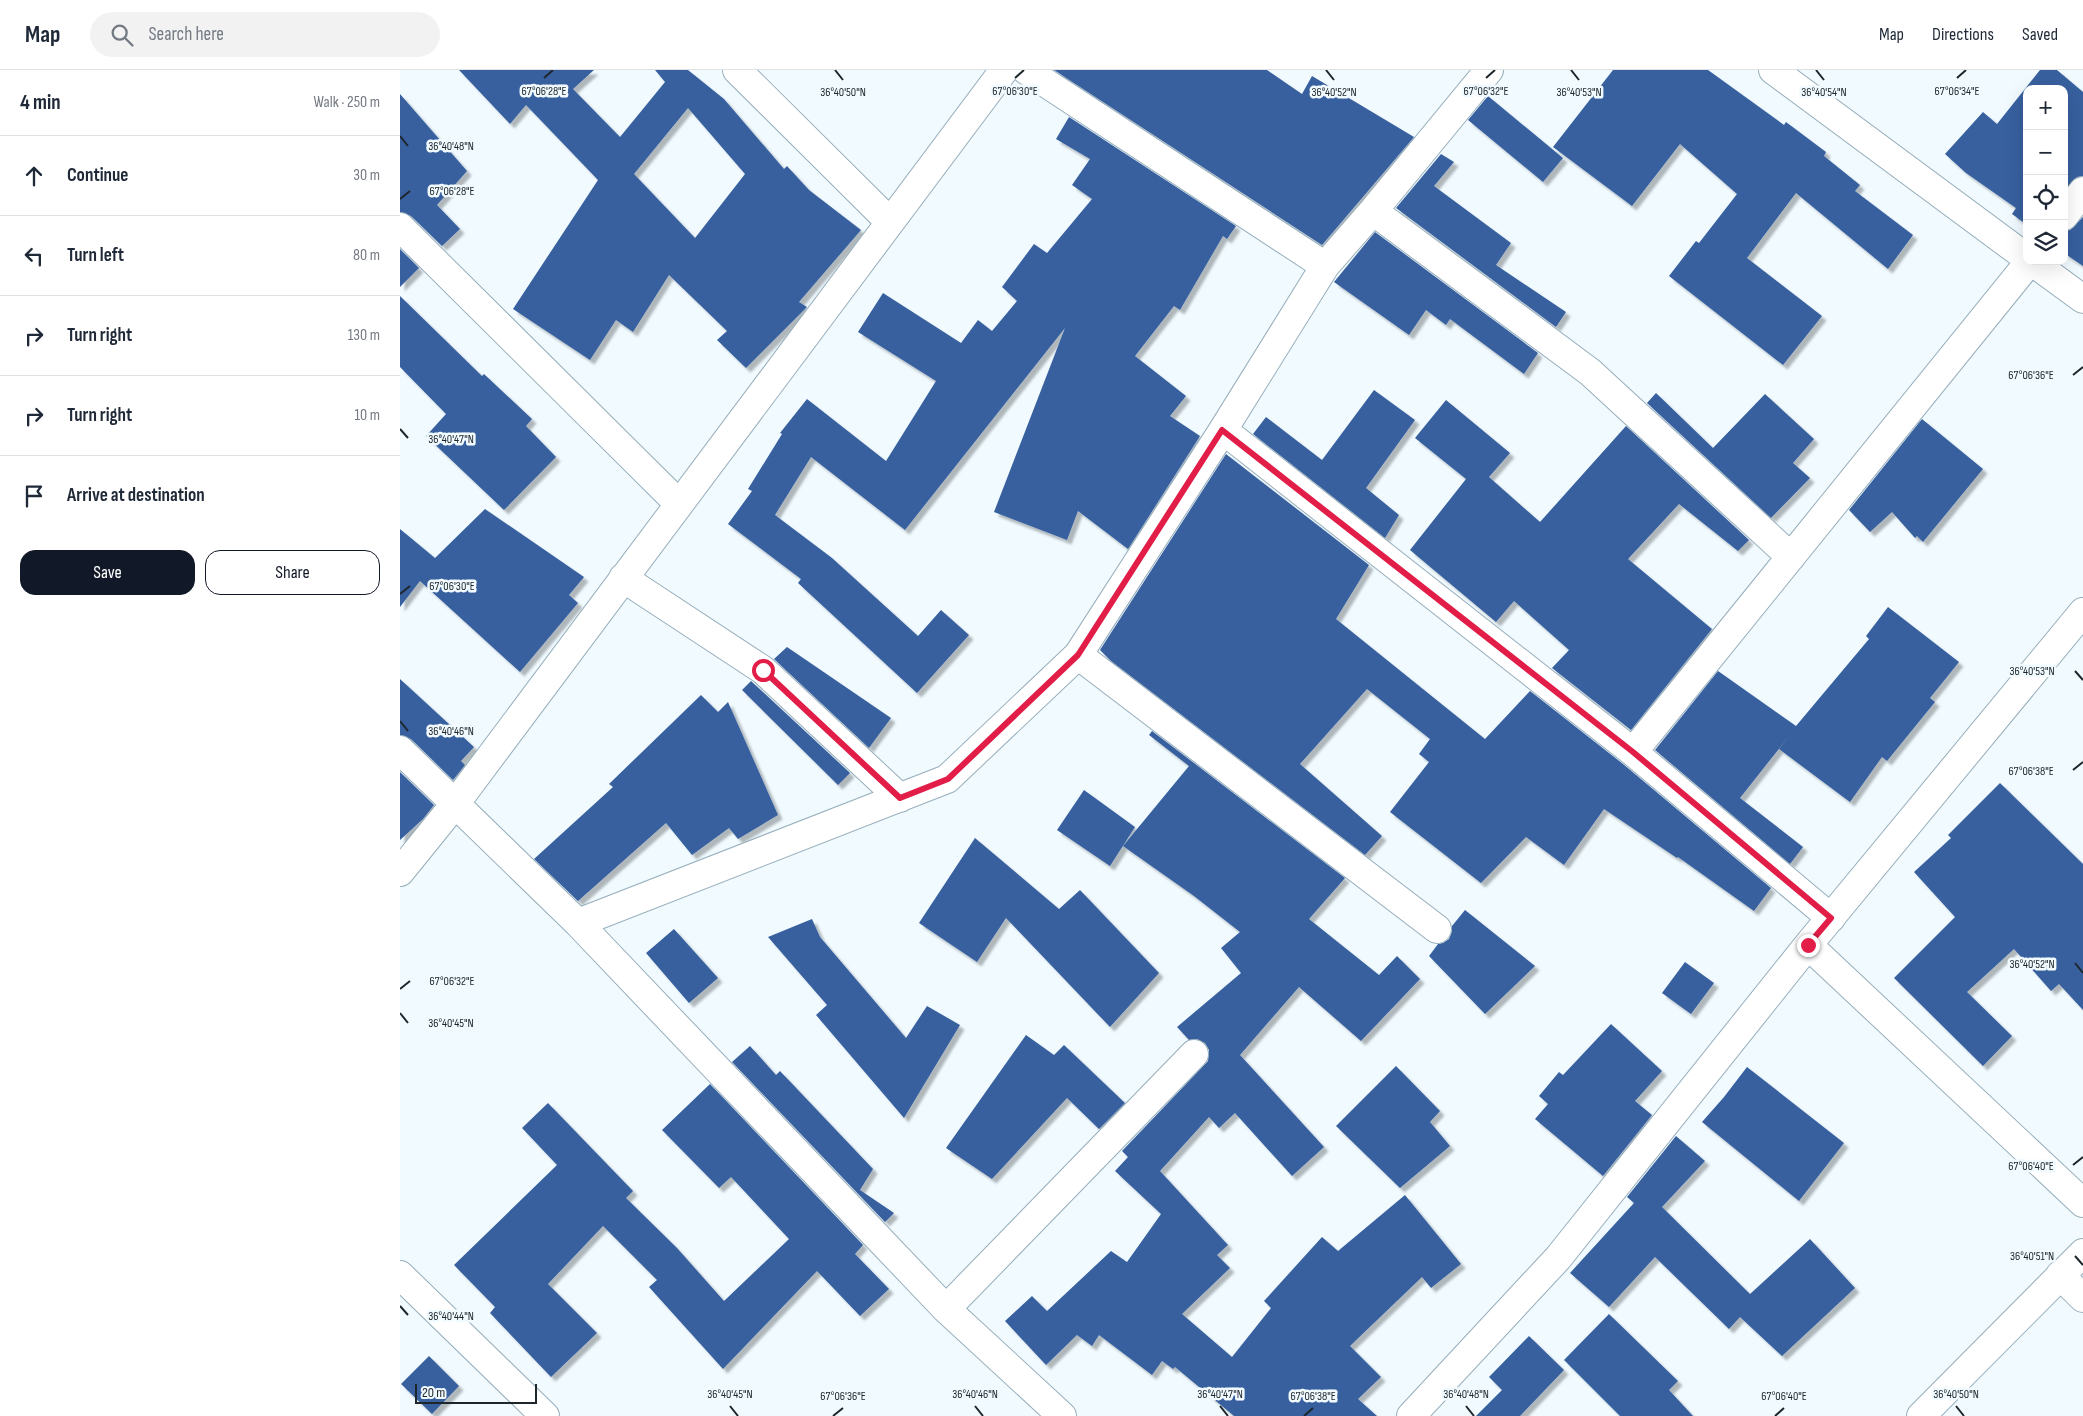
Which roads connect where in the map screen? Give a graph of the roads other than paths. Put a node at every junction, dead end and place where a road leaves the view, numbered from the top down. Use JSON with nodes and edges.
{"nodes":[{"id":1,"x":737,"y":70,"type":"edge"},
{"id":2,"x":1004,"y":70,"type":"edge"},
{"id":3,"x":1026,"y":70,"type":"edge"},
{"id":4,"x":1489,"y":70,"type":"edge"},
{"id":5,"x":1773,"y":70,"type":"edge"},
{"id":6,"x":2083,"y":191,"type":"edge"},
{"id":7,"x":1372,"y":211,"type":"junction"},
{"id":8,"x":2068,"y":211,"type":"edge"},
{"id":9,"x":890,"y":222,"type":"junction"},
{"id":10,"x":400,"y":227,"type":"edge"},
{"id":11,"x":2023,"y":255,"type":"edge"},
{"id":12,"x":2028,"y":265,"type":"edge"},
{"id":13,"x":2036,"y":265,"type":"edge"},
{"id":14,"x":1325,"y":266,"type":"junction"},
{"id":15,"x":2083,"y":299,"type":"edge"},
{"id":16,"x":1222,"y":430,"type":"junction"},
{"id":17,"x":679,"y":504,"type":"junction"},
{"id":18,"x":1791,"y":556,"type":"junction"},
{"id":19,"x":623,"y":578,"type":"junction"},
{"id":20,"x":2083,"y":612,"type":"edge"},
{"id":21,"x":1078,"y":655,"type":"junction"},
{"id":22,"x":400,"y":750,"type":"edge"},
{"id":23,"x":1633,"y":752,"type":"junction"},
{"id":24,"x":900,"y":798,"type":"junction"},
{"id":25,"x":455,"y":804,"type":"junction"},
{"id":26,"x":400,"y":872,"type":"edge"},
{"id":27,"x":1831,"y":918,"type":"junction"},
{"id":28,"x":578,"y":923,"type":"junction"},
{"id":29,"x":1438,"y":929,"type":"dead end"},
{"id":30,"x":1808,"y":945,"type":"junction"},
{"id":31,"x":1194,"y":1054,"type":"dead end"},
{"id":32,"x":2083,"y":1203,"type":"edge"},
{"id":33,"x":2083,"y":1253,"type":"edge"},
{"id":34,"x":400,"y":1274,"type":"edge"},
{"id":35,"x":2060,"y":1275,"type":"junction"},
{"id":36,"x":2083,"y":1298,"type":"edge"},
{"id":37,"x":946,"y":1309,"type":"junction"},
{"id":38,"x":545,"y":1416,"type":"edge"},
{"id":39,"x":1062,"y":1416,"type":"edge"},
{"id":40,"x":1411,"y":1416,"type":"edge"},
{"id":41,"x":1921,"y":1416,"type":"edge"}],
"edges":[{"from":1,"to":9,"type":"street"},
{"from":2,"to":9,"type":"street"},
{"from":3,"to":14,"type":"street"},
{"from":4,"to":7,"type":"street"},
{"from":5,"to":11,"type":"street"},
{"from":6,"to":8,"type":"street"},
{"from":7,"to":14,"type":"street"},
{"from":7,"to":18,"type":"street"},
{"from":9,"to":17,"type":"street"},
{"from":10,"to":17,"type":"street"},
{"from":12,"to":18,"type":"street"},
{"from":13,"to":15,"type":"street"},
{"from":14,"to":16,"type":"street"},
{"from":16,"to":21,"type":"street"},
{"from":16,"to":23,"type":"street"},
{"from":17,"to":19,"type":"street"},
{"from":18,"to":23,"type":"street"},
{"from":19,"to":24,"type":"street"},
{"from":19,"to":25,"type":"street"},
{"from":20,"to":27,"type":"street"},
{"from":21,"to":24,"type":"street"},
{"from":21,"to":29,"type":"street"},
{"from":22,"to":25,"type":"street"},
{"from":23,"to":27,"type":"street"},
{"from":24,"to":28,"type":"street"},
{"from":25,"to":26,"type":"street"},
{"from":25,"to":28,"type":"street"},
{"from":27,"to":30,"type":"street"},
{"from":28,"to":37,"type":"street"},
{"from":30,"to":32,"type":"street"},
{"from":30,"to":40,"type":"street"},
{"from":31,"to":37,"type":"street"},
{"from":33,"to":35,"type":"street"},
{"from":34,"to":38,"type":"street"},
{"from":35,"to":36,"type":"street"},
{"from":35,"to":41,"type":"street"},
{"from":37,"to":39,"type":"street"}]}
